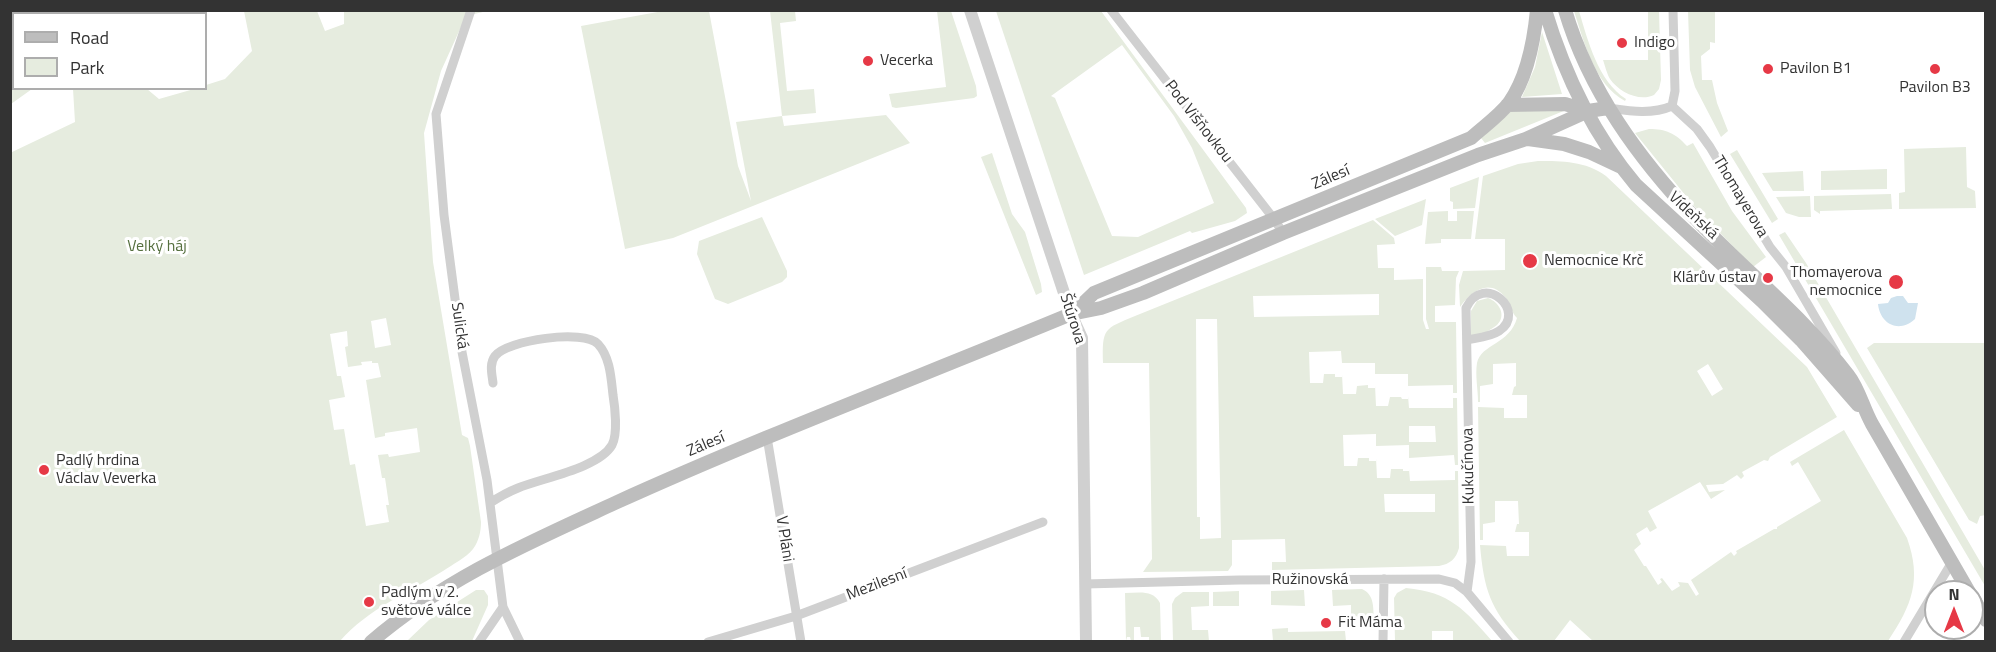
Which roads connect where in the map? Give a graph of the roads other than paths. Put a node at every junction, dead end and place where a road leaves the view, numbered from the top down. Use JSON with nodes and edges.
{"nodes":[{"id":1,"x":471,"y":10,"type":"edge"},
{"id":2,"x":970,"y":10,"type":"edge"},
{"id":3,"x":1111,"y":10,"type":"edge"},
{"id":4,"x":1537,"y":10,"type":"edge"},
{"id":5,"x":1545,"y":10,"type":"edge"},
{"id":6,"x":1565,"y":10,"type":"edge"},
{"id":7,"x":1673,"y":10,"type":"edge"},
{"id":8,"x":1508,"y":105,"type":"junction"},
{"id":9,"x":1672,"y":106,"type":"junction"},
{"id":10,"x":1608,"y":108,"type":"junction"},
{"id":11,"x":1588,"y":111,"type":"junction"},
{"id":12,"x":1526,"y":139,"type":"junction"},
{"id":13,"x":1621,"y":167,"type":"junction"},
{"id":14,"x":1274,"y":219,"type":"junction"},
{"id":15,"x":1283,"y":234,"type":"junction"},
{"id":16,"x":1071,"y":314,"type":"junction"},
{"id":17,"x":1467,"y":340,"type":"junction"},
{"id":18,"x":1850,"y":377,"type":"junction"},
{"id":19,"x":492,"y":383,"type":"dead end"},
{"id":20,"x":1869,"y":418,"type":"junction"},
{"id":21,"x":767,"y":437,"type":"junction"},
{"id":22,"x":490,"y":503,"type":"junction"},
{"id":23,"x":1043,"y":522,"type":"dead end"},
{"id":24,"x":498,"y":557,"type":"junction"},
{"id":25,"x":1952,"y":562,"type":"junction"},
{"id":26,"x":1384,"y":579,"type":"junction"},
{"id":27,"x":1963,"y":580,"type":"edge"},
{"id":28,"x":1085,"y":584,"type":"junction"},
{"id":29,"x":1467,"y":592,"type":"junction"},
{"id":30,"x":503,"y":607,"type":"junction"},
{"id":31,"x":796,"y":616,"type":"junction"},
{"id":32,"x":371,"y":642,"type":"edge"},
{"id":33,"x":479,"y":642,"type":"edge"},
{"id":34,"x":520,"y":642,"type":"edge"},
{"id":35,"x":708,"y":642,"type":"edge"},
{"id":36,"x":801,"y":642,"type":"edge"},
{"id":37,"x":1086,"y":642,"type":"edge"},
{"id":38,"x":1383,"y":642,"type":"edge"},
{"id":39,"x":1509,"y":642,"type":"edge"},
{"id":40,"x":1904,"y":642,"type":"edge"}],
"edges":[{"from":1,"to":22,"type":"street","name":"Sulická"},
{"from":2,"to":16,"type":"street","name":"Štúrova"},
{"from":3,"to":14,"type":"street","name":"Pod Višňovkou"},
{"from":4,"to":8,"type":"main road","name":"Zálesí"},
{"from":5,"to":11,"type":"main road","name":"Vídeňská"},
{"from":6,"to":10,"type":"main road","name":"Vídeňská"},
{"from":7,"to":9,"type":"street"},
{"from":8,"to":11,"type":"main road"},
{"from":8,"to":14,"type":"main road","name":"Zálesí"},
{"from":9,"to":10,"type":"street"},
{"from":9,"to":18,"type":"street","name":"Thomayerova"},
{"from":10,"to":11,"type":"main road"},
{"from":10,"to":18,"type":"main road","name":"Vídeňská"},
{"from":11,"to":12,"type":"main road","name":"Zálesí"},
{"from":11,"to":13,"type":"main road","name":"Vídeňská"},
{"from":12,"to":13,"type":"main road"},
{"from":12,"to":15,"type":"main road","name":"Zálesí"},
{"from":13,"to":20,"type":"main road","name":"Vídeňská"},
{"from":14,"to":15,"type":"street","name":"Pod Višňovkou"},
{"from":14,"to":16,"type":"main road","name":"Zálesí"},
{"from":15,"to":16,"type":"main road","name":"Zálesí"},
{"from":16,"to":21,"type":"main road","name":"Zálesí"},
{"from":16,"to":28,"type":"street","name":"Štúrova"},
{"from":17,"to":17,"type":"street","name":"Kukučínova"},
{"from":17,"to":29,"type":"street","name":"Kukučínova"},
{"from":18,"to":20,"type":"main road","name":"Vídeňská"},
{"from":19,"to":22,"type":"street"},
{"from":20,"to":25,"type":"main road","name":"Vídeňská"},
{"from":21,"to":24,"type":"main road","name":"Zálesí"},
{"from":21,"to":31,"type":"street","name":"V Pláni"},
{"from":22,"to":24,"type":"street","name":"Sulická"},
{"from":23,"to":31,"type":"street","name":"Mezilesní"},
{"from":24,"to":30,"type":"street","name":"Sulická"},
{"from":24,"to":32,"type":"main road","name":"Zálesí"},
{"from":25,"to":27,"type":"main road","name":"Vídeňská"},
{"from":25,"to":40,"type":"street"},
{"from":26,"to":28,"type":"street","name":"Ružinovská"},
{"from":26,"to":29,"type":"street","name":"Ružinovská"},
{"from":26,"to":38,"type":"street"},
{"from":28,"to":37,"type":"street","name":"Štúrova"},
{"from":29,"to":39,"type":"street","name":"Ružinovská"},
{"from":30,"to":33,"type":"street"},
{"from":30,"to":34,"type":"street","name":"Sulická"},
{"from":31,"to":35,"type":"street","name":"Mezilesní"},
{"from":31,"to":36,"type":"street","name":"V Pláni"}]}
